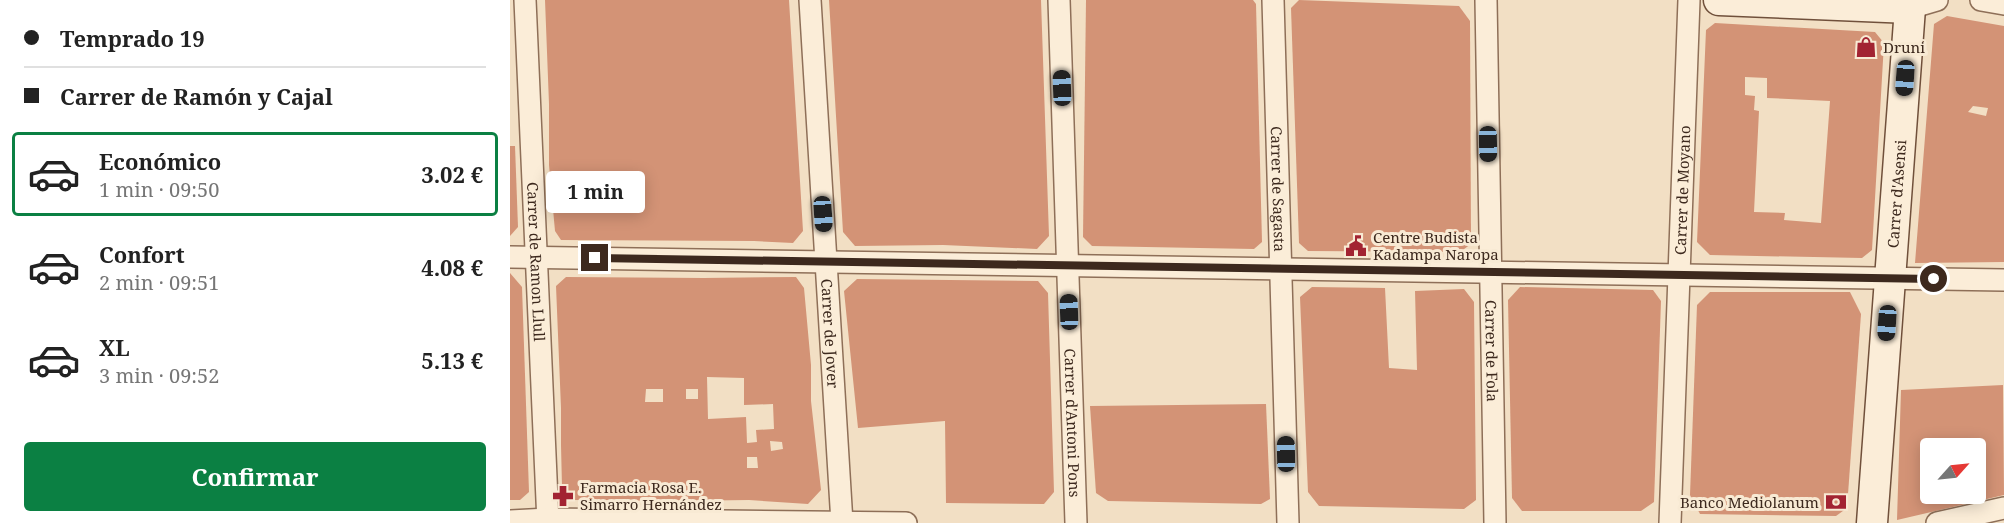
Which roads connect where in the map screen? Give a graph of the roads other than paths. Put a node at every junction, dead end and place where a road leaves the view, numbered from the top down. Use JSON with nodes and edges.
{"nodes":[{"id":1,"x":525,"y":0,"type":"edge"},
{"id":2,"x":810,"y":0,"type":"edge"},
{"id":3,"x":1059,"y":0,"type":"edge"},
{"id":4,"x":1273,"y":0,"type":"edge"},
{"id":5,"x":1486,"y":0,"type":"edge"},
{"id":6,"x":1689,"y":0,"type":"edge"},
{"id":7,"x":1719,"y":0,"type":"edge"},
{"id":8,"x":1981,"y":0,"type":"edge"},
{"id":9,"x":1920,"y":3,"type":"edge"},
{"id":10,"x":2004,"y":4,"type":"edge"},
{"id":11,"x":510,"y":257,"type":"edge"},
{"id":12,"x":536,"y":258,"type":"junction"},
{"id":13,"x":826,"y":262,"type":"junction"},
{"id":14,"x":1067,"y":266,"type":"junction"},
{"id":15,"x":1281,"y":269,"type":"junction"},
{"id":16,"x":1490,"y":272,"type":"junction"},
{"id":17,"x":1679,"y":275,"type":"junction"},
{"id":18,"x":1890,"y":278,"type":"junction"},
{"id":19,"x":2004,"y":279,"type":"edge"},
{"id":20,"x":2004,"y":508,"type":"edge"},
{"id":21,"x":510,"y":521,"type":"edge"},
{"id":22,"x":548,"y":521,"type":"edge"},
{"id":23,"x":842,"y":523,"type":"edge"},
{"id":24,"x":906,"y":523,"type":"edge"},
{"id":25,"x":1076,"y":523,"type":"edge"},
{"id":26,"x":1288,"y":523,"type":"edge"},
{"id":27,"x":1495,"y":523,"type":"edge"},
{"id":28,"x":1670,"y":523,"type":"edge"},
{"id":29,"x":1872,"y":523,"type":"edge"},
{"id":30,"x":1937,"y":523,"type":"edge"}],
"edges":[{"from":1,"to":12,"type":"street","name":"Carrer de Ramon Llull"},
{"from":2,"to":13,"type":"street","name":"Carrer de Jover"},
{"from":3,"to":14,"type":"street","name":"Carrer d'Antoni Pons"},
{"from":4,"to":15,"type":"street","name":"Carrer de Sagasta"},
{"from":5,"to":16,"type":"street","name":"Carrer de Fola"},
{"from":6,"to":17,"type":"street","name":"Carrer de Moyano"},
{"from":7,"to":9,"type":"street"},
{"from":8,"to":10,"type":"street"},
{"from":9,"to":18,"type":"street","name":"Carrer d'Asensi"},
{"from":11,"to":12,"type":"street"},
{"from":12,"to":13,"type":"street"},
{"from":12,"to":22,"type":"street","name":"Carrer de Ramon Llull"},
{"from":13,"to":14,"type":"street"},
{"from":13,"to":23,"type":"street","name":"Carrer de Jover"},
{"from":14,"to":15,"type":"street"},
{"from":14,"to":25,"type":"street","name":"Carrer d'Antoni Pons"},
{"from":15,"to":16,"type":"street"},
{"from":15,"to":26,"type":"street","name":"Carrer de Sagasta"},
{"from":16,"to":17,"type":"street"},
{"from":16,"to":27,"type":"street","name":"Carrer de Fola"},
{"from":17,"to":18,"type":"street"},
{"from":17,"to":28,"type":"street","name":"Carrer de Moyano"},
{"from":18,"to":19,"type":"street"},
{"from":18,"to":29,"type":"street","name":"Carrer d'Asensi"},
{"from":20,"to":30,"type":"street"},
{"from":21,"to":22,"type":"street"},
{"from":22,"to":23,"type":"street"},
{"from":23,"to":24,"type":"street"}]}
